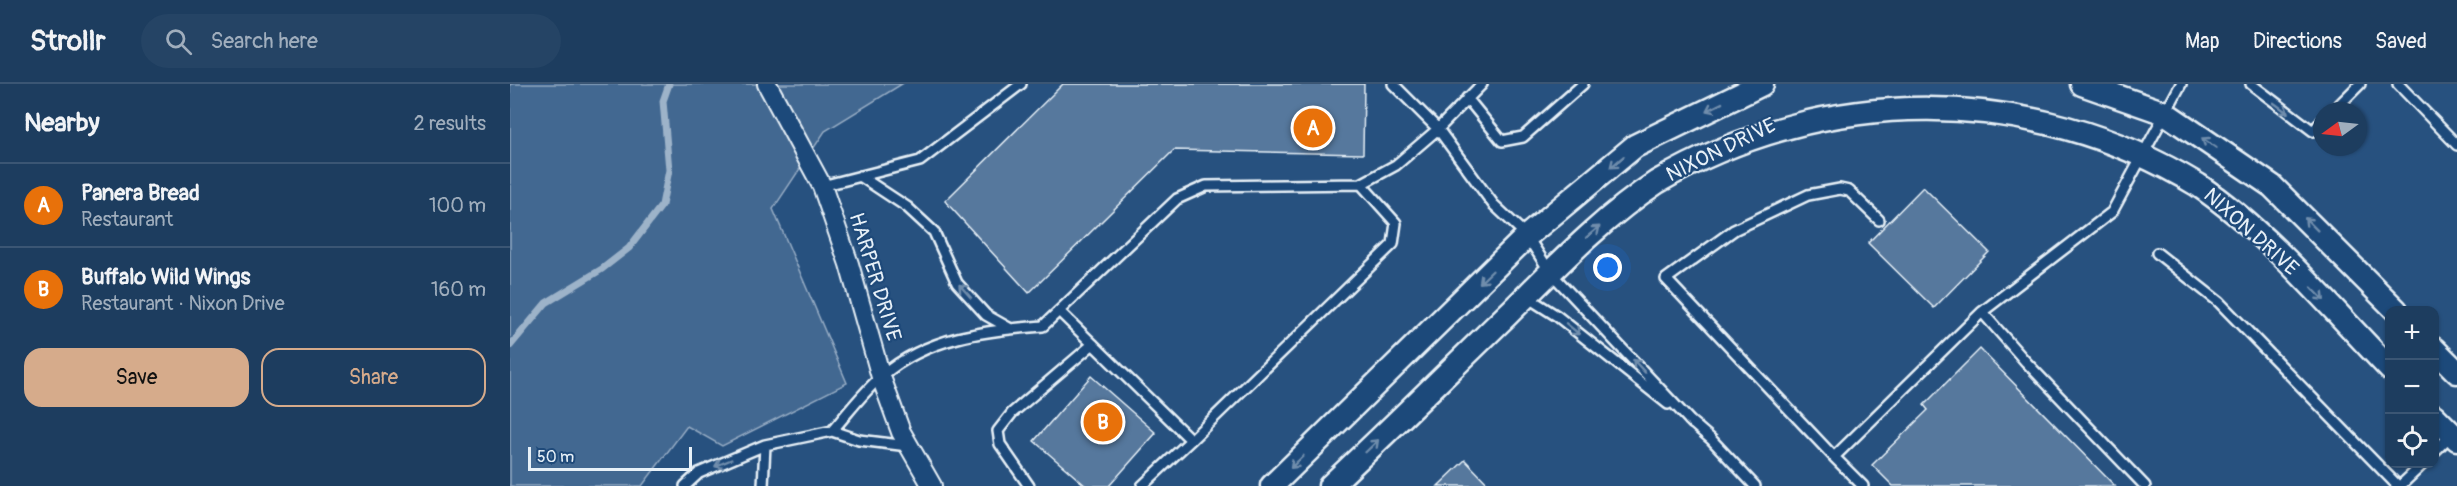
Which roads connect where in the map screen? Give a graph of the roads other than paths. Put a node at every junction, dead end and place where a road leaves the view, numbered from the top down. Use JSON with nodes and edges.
{"nodes":[{"id":1,"x":767,"y":84,"type":"edge"},
{"id":2,"x":1021,"y":84,"type":"edge"},
{"id":3,"x":1393,"y":84,"type":"edge"},
{"id":4,"x":1482,"y":84,"type":"edge"},
{"id":5,"x":1583,"y":84,"type":"edge"},
{"id":6,"x":1762,"y":84,"type":"edge"},
{"id":7,"x":2082,"y":84,"type":"edge"},
{"id":8,"x":2181,"y":84,"type":"edge"},
{"id":9,"x":2251,"y":84,"type":"edge"},
{"id":10,"x":2360,"y":84,"type":"edge"},
{"id":11,"x":2398,"y":84,"type":"edge"},
{"id":12,"x":1467,"y":98,"type":"junction"},
{"id":13,"x":2342,"y":102,"type":"edge"},
{"id":14,"x":2165,"y":113,"type":"junction"},
{"id":15,"x":1438,"y":129,"type":"junction"},
{"id":16,"x":2313,"y":130,"type":"edge"},
{"id":17,"x":2457,"y":145,"type":"edge"},
{"id":18,"x":2143,"y":152,"type":"junction"},
{"id":19,"x":860,"y":176,"type":"junction"},
{"id":20,"x":1361,"y":184,"type":"junction"},
{"id":21,"x":822,"y":186,"type":"junction"},
{"id":22,"x":1879,"y":220,"type":"dead end"},
{"id":23,"x":1527,"y":236,"type":"junction"},
{"id":24,"x":2157,"y":254,"type":"dead end"},
{"id":25,"x":1550,"y":272,"type":"junction"},
{"id":26,"x":1525,"y":296,"type":"junction"},
{"id":27,"x":2392,"y":306,"type":"edge"},
{"id":28,"x":1059,"y":311,"type":"junction"},
{"id":29,"x":1982,"y":312,"type":"junction"},
{"id":30,"x":1009,"y":328,"type":"junction"},
{"id":31,"x":1094,"y":344,"type":"junction"},
{"id":32,"x":2439,"y":354,"type":"edge"},
{"id":33,"x":2385,"y":364,"type":"edge"},
{"id":34,"x":2457,"y":372,"type":"edge"},
{"id":35,"x":881,"y":377,"type":"junction"},
{"id":36,"x":2439,"y":421,"type":"edge"},
{"id":37,"x":1694,"y":424,"type":"junction"},
{"id":38,"x":831,"y":431,"type":"junction"},
{"id":39,"x":2455,"y":437,"type":"edge"},
{"id":40,"x":1191,"y":440,"type":"junction"},
{"id":41,"x":765,"y":446,"type":"junction"},
{"id":42,"x":908,"y":446,"type":"junction"},
{"id":43,"x":2439,"y":448,"type":"edge"},
{"id":44,"x":1834,"y":457,"type":"junction"},
{"id":45,"x":2419,"y":468,"type":"edge"},
{"id":46,"x":685,"y":486,"type":"edge"},
{"id":47,"x":763,"y":486,"type":"edge"},
{"id":48,"x":932,"y":486,"type":"edge"},
{"id":49,"x":1029,"y":486,"type":"edge"},
{"id":50,"x":1142,"y":486,"type":"edge"},
{"id":51,"x":1272,"y":486,"type":"edge"},
{"id":52,"x":1330,"y":486,"type":"edge"},
{"id":53,"x":1755,"y":486,"type":"edge"},
{"id":54,"x":1863,"y":486,"type":"edge"},
{"id":55,"x":2145,"y":486,"type":"edge"},
{"id":56,"x":2399,"y":486,"type":"edge"}],
"edges":[{"from":1,"to":21,"type":"street","name":"HARPER DRIVE"},
{"from":2,"to":19,"type":"lane"},
{"from":3,"to":15,"type":"lane"},
{"from":4,"to":12,"type":"lane"},
{"from":5,"to":12,"type":"lane"},
{"from":6,"to":23,"type":"street","name":"NIXON DRIVE","one_way":true},
{"from":7,"to":14,"type":"street","name":"NIXON DRIVE"},
{"from":8,"to":14,"type":"lane"},
{"from":9,"to":16,"type":"lane","one_way":true},
{"from":10,"to":13,"type":"lane"},
{"from":11,"to":17,"type":"lane"},
{"from":12,"to":15,"type":"lane"},
{"from":14,"to":18,"type":"lane"},
{"from":27,"to":14,"type":"street","name":"NIXON DRIVE","one_way":true},
{"from":15,"to":20,"type":"lane"},
{"from":15,"to":23,"type":"lane"},
{"from":25,"to":18,"type":"street","name":"NIXON DRIVE","one_way":true},
{"from":18,"to":29,"type":"lane"},
{"from":18,"to":33,"type":"street","name":"NIXON DRIVE","one_way":true},
{"from":19,"to":21,"type":"lane"},
{"from":30,"to":19,"type":"lane","one_way":true},
{"from":20,"to":28,"type":"lane"},
{"from":20,"to":40,"type":"lane"},
{"from":21,"to":35,"type":"street","name":"HARPER DRIVE"},
{"from":22,"to":44,"type":"lane"},
{"from":23,"to":25,"type":"lane"},
{"from":23,"to":51,"type":"street","name":"NIXON DRIVE","one_way":true},
{"from":24,"to":56,"type":"lane"},
{"from":25,"to":26,"type":"street","name":"NIXON DRIVE"},
{"from":37,"to":25,"type":"lane","one_way":true},
{"from":26,"to":37,"type":"lane","one_way":true},
{"from":52,"to":26,"type":"street","name":"NIXON DRIVE","one_way":true},
{"from":28,"to":30,"type":"lane"},
{"from":28,"to":31,"type":"lane"},
{"from":29,"to":44,"type":"lane"},
{"from":29,"to":55,"type":"lane"},
{"from":30,"to":35,"type":"lane"},
{"from":31,"to":40,"type":"lane"},
{"from":31,"to":49,"type":"lane"},
{"from":32,"to":34,"type":"street"},
{"from":35,"to":38,"type":"lane"},
{"from":35,"to":42,"type":"street","name":"HARPER DRIVE"},
{"from":36,"to":39,"type":"street"},
{"from":37,"to":53,"type":"lane"},
{"from":38,"to":41,"type":"lane"},
{"from":38,"to":42,"type":"lane"},
{"from":39,"to":43,"type":"lane"},
{"from":40,"to":50,"type":"lane"},
{"from":41,"to":46,"type":"lane","one_way":true},
{"from":41,"to":47,"type":"lane"},
{"from":42,"to":48,"type":"street","name":"HARPER DRIVE"},
{"from":44,"to":54,"type":"lane"},
{"from":45,"to":56,"type":"lane"}]}
